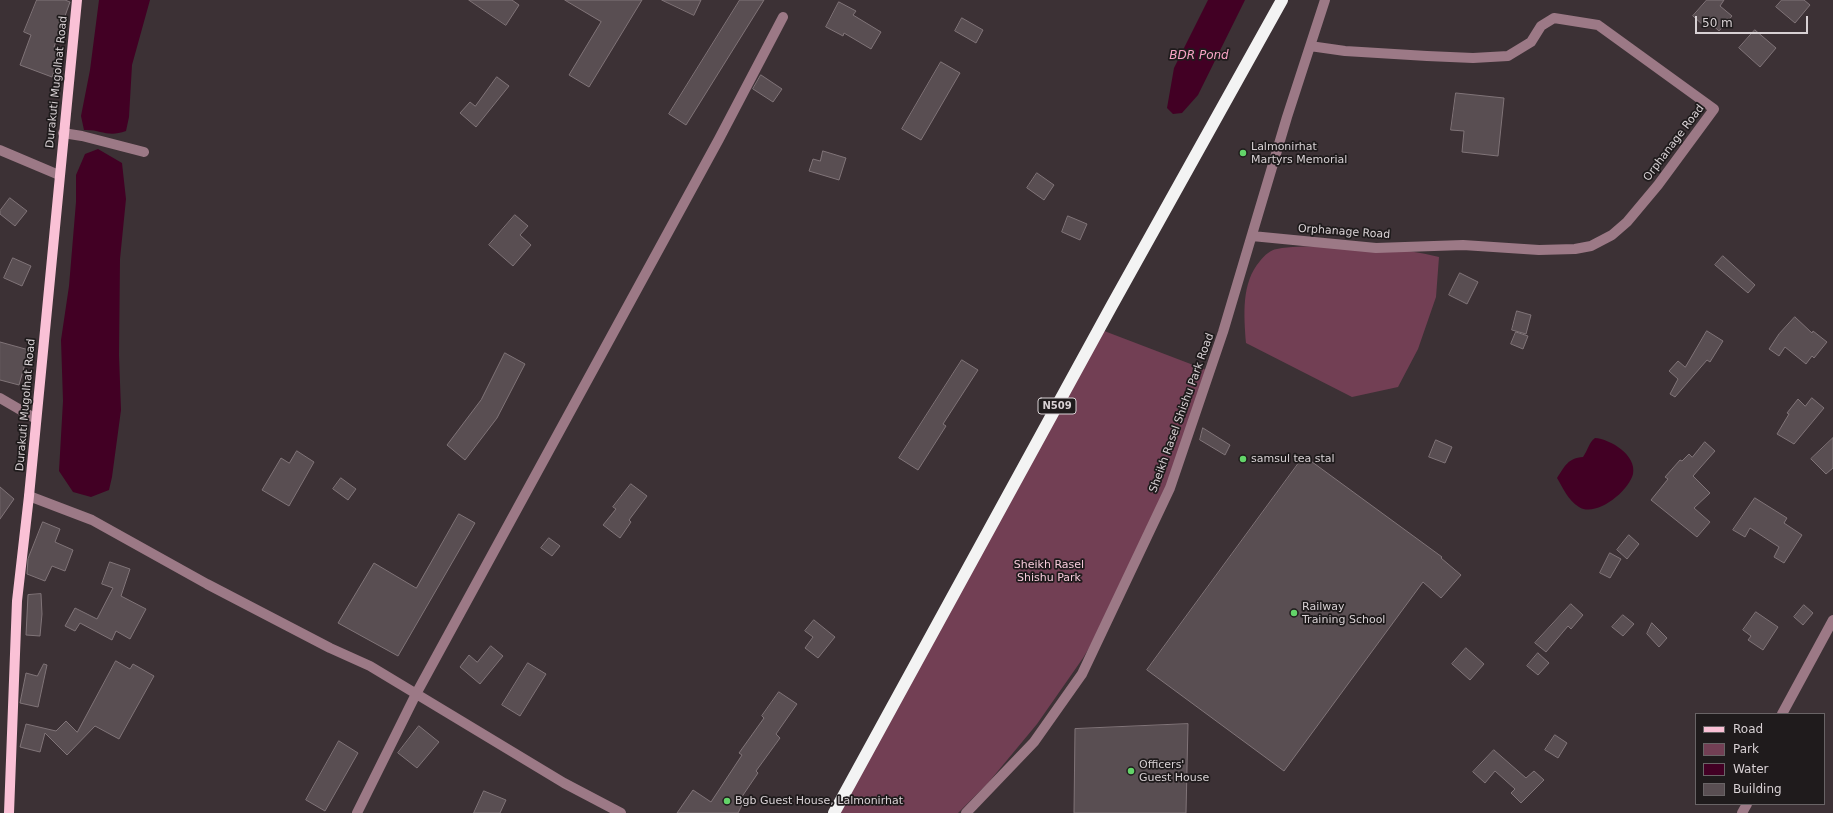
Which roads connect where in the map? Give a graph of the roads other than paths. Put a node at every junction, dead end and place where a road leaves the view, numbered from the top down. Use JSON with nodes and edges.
{"nodes":[{"id":1,"x":77,"y":0,"type":"edge"},
{"id":2,"x":1282,"y":0,"type":"edge"},
{"id":3,"x":1325,"y":0,"type":"edge"},
{"id":4,"x":783,"y":17,"type":"dead end"},
{"id":5,"x":1310,"y":46,"type":"junction"},
{"id":6,"x":63,"y":133,"type":"junction"},
{"id":7,"x":0,"y":150,"type":"edge"},
{"id":8,"x":144,"y":152,"type":"dead end"},
{"id":9,"x":59,"y":175,"type":"junction"},
{"id":10,"x":1252,"y":236,"type":"junction"},
{"id":11,"x":0,"y":398,"type":"edge"},
{"id":12,"x":36,"y":419,"type":"junction"},
{"id":13,"x":29,"y":496,"type":"junction"},
{"id":14,"x":1832,"y":626,"type":"edge"},
{"id":15,"x":416,"y":694,"type":"junction"},
{"id":16,"x":1783,"y":713,"type":"edge"},
{"id":17,"x":9,"y":813,"type":"edge"},
{"id":18,"x":357,"y":813,"type":"edge"},
{"id":19,"x":621,"y":813,"type":"edge"},
{"id":20,"x":834,"y":813,"type":"edge"},
{"id":21,"x":966,"y":813,"type":"edge"}],
"edges":[{"from":1,"to":6,"type":"main road","name":"Durakuti Mugolhat Road"},
{"from":2,"to":20,"type":"highway","number":"N509"},
{"from":3,"to":5,"type":"street","name":"Sheikh Rasel Shishu Park Road"},
{"from":4,"to":15,"type":"street"},
{"from":5,"to":10,"type":"street","name":"Sheikh Rasel Shishu Park Road"},
{"from":5,"to":10,"type":"street","name":"Orphanage Road"},
{"from":6,"to":8,"type":"street"},
{"from":6,"to":9,"type":"main road","name":"Durakuti Mugolhat Road"},
{"from":7,"to":9,"type":"street"},
{"from":9,"to":12,"type":"main road","name":"Durakuti Mugolhat Road"},
{"from":10,"to":21,"type":"street","name":"Sheikh Rasel Shishu Park Road"},
{"from":11,"to":12,"type":"street"},
{"from":12,"to":13,"type":"main road","name":"Durakuti Mugolhat Road"},
{"from":13,"to":15,"type":"street"},
{"from":13,"to":17,"type":"main road","name":"Durakuti Mugolhat Road"},
{"from":14,"to":16,"type":"street"},
{"from":15,"to":18,"type":"street"},
{"from":15,"to":19,"type":"street"}]}
